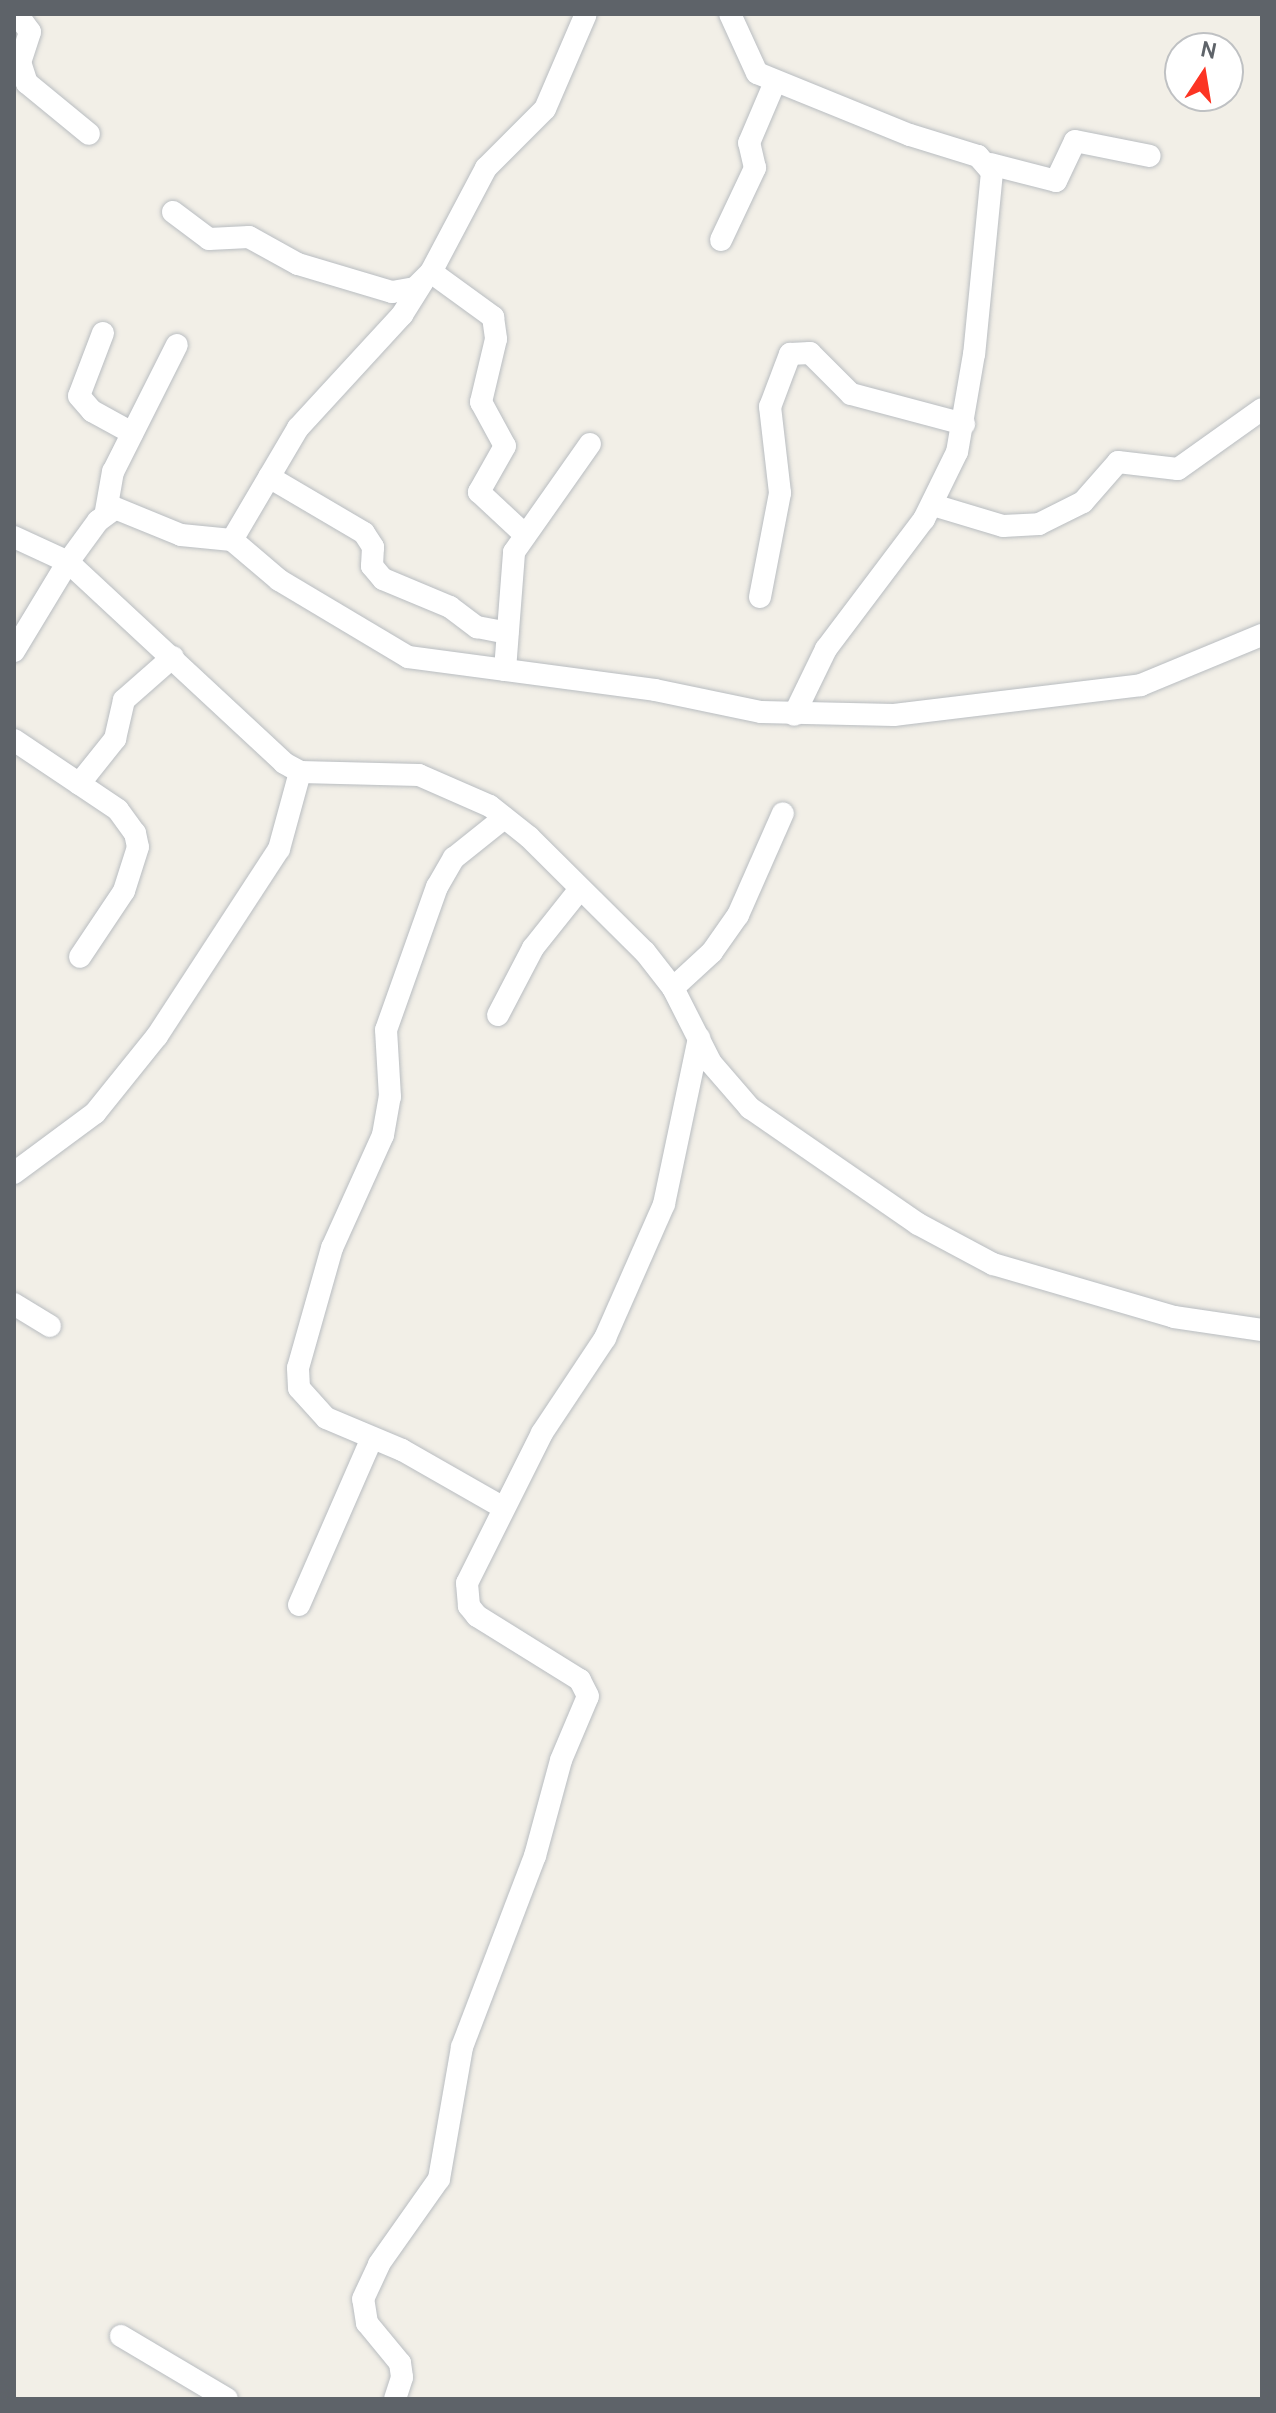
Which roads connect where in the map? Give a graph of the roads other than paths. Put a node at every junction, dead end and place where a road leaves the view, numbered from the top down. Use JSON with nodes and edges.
{"nodes":[{"id":1,"x":17,"y":14,"type":"edge"},
{"id":2,"x":586,"y":14,"type":"edge"},
{"id":3,"x":730,"y":14,"type":"edge"},
{"id":4,"x":775,"y":82,"type":"junction"},
{"id":5,"x":89,"y":134,"type":"dead end"},
{"id":6,"x":1150,"y":156,"type":"dead end"},
{"id":7,"x":990,"y":164,"type":"junction"},
{"id":8,"x":173,"y":212,"type":"dead end"},
{"id":9,"x":721,"y":240,"type":"dead end"},
{"id":10,"x":427,"y":277,"type":"junction"},
{"id":11,"x":103,"y":333,"type":"dead end"},
{"id":12,"x":177,"y":345,"type":"dead end"},
{"id":13,"x":1262,"y":409,"type":"edge"},
{"id":14,"x":964,"y":424,"type":"junction"},
{"id":15,"x":132,"y":433,"type":"junction"},
{"id":16,"x":590,"y":444,"type":"dead end"},
{"id":17,"x":269,"y":477,"type":"junction"},
{"id":18,"x":933,"y":505,"type":"junction"},
{"id":19,"x":102,"y":516,"type":"junction"},
{"id":20,"x":524,"y":534,"type":"junction"},
{"id":21,"x":14,"y":537,"type":"edge"},
{"id":22,"x":232,"y":540,"type":"junction"},
{"id":23,"x":72,"y":556,"type":"junction"},
{"id":24,"x":760,"y":597,"type":"dead end"},
{"id":25,"x":507,"y":633,"type":"junction"},
{"id":26,"x":1262,"y":635,"type":"edge"},
{"id":27,"x":14,"y":651,"type":"edge"},
{"id":28,"x":173,"y":657,"type":"junction"},
{"id":29,"x":505,"y":670,"type":"junction"},
{"id":30,"x":794,"y":715,"type":"junction"},
{"id":31,"x":14,"y":740,"type":"edge"},
{"id":32,"x":300,"y":772,"type":"junction"},
{"id":33,"x":79,"y":784,"type":"junction"},
{"id":34,"x":783,"y":813,"type":"dead end"},
{"id":35,"x":504,"y":818,"type":"junction"},
{"id":36,"x":580,"y":889,"type":"junction"},
{"id":37,"x":80,"y":957,"type":"dead end"},
{"id":38,"x":673,"y":988,"type":"junction"},
{"id":39,"x":498,"y":1015,"type":"dead end"},
{"id":40,"x":699,"y":1038,"type":"junction"},
{"id":41,"x":14,"y":1173,"type":"edge"},
{"id":42,"x":14,"y":1304,"type":"edge"},
{"id":43,"x":50,"y":1326,"type":"dead end"},
{"id":44,"x":1262,"y":1330,"type":"edge"},
{"id":45,"x":372,"y":1438,"type":"junction"},
{"id":46,"x":502,"y":1507,"type":"junction"},
{"id":47,"x":299,"y":1605,"type":"dead end"},
{"id":48,"x":121,"y":2336,"type":"dead end"},
{"id":49,"x":227,"y":2399,"type":"edge"},
{"id":50,"x":395,"y":2399,"type":"edge"}],
"edges":[{"from":1,"to":5,"type":"street"},
{"from":2,"to":10,"type":"street"},
{"from":3,"to":4,"type":"street"},
{"from":4,"to":7,"type":"street"},
{"from":4,"to":9,"type":"street"},
{"from":6,"to":7,"type":"street"},
{"from":7,"to":14,"type":"street"},
{"from":8,"to":10,"type":"street"},
{"from":10,"to":17,"type":"street"},
{"from":10,"to":20,"type":"street"},
{"from":11,"to":15,"type":"street"},
{"from":12,"to":15,"type":"street"},
{"from":13,"to":18,"type":"street"},
{"from":14,"to":18,"type":"street"},
{"from":14,"to":24,"type":"street"},
{"from":15,"to":19,"type":"street"},
{"from":16,"to":20,"type":"street"},
{"from":17,"to":22,"type":"street"},
{"from":17,"to":25,"type":"street"},
{"from":18,"to":30,"type":"street"},
{"from":19,"to":22,"type":"street"},
{"from":19,"to":23,"type":"street"},
{"from":20,"to":25,"type":"street"},
{"from":21,"to":23,"type":"street"},
{"from":22,"to":29,"type":"street"},
{"from":23,"to":27,"type":"street"},
{"from":23,"to":28,"type":"street"},
{"from":25,"to":29,"type":"street"},
{"from":26,"to":30,"type":"street"},
{"from":28,"to":32,"type":"street"},
{"from":28,"to":33,"type":"street"},
{"from":29,"to":30,"type":"street"},
{"from":31,"to":33,"type":"street"},
{"from":32,"to":35,"type":"street"},
{"from":32,"to":41,"type":"street"},
{"from":33,"to":37,"type":"street"},
{"from":34,"to":38,"type":"street"},
{"from":35,"to":36,"type":"street"},
{"from":35,"to":45,"type":"street"},
{"from":36,"to":38,"type":"street"},
{"from":36,"to":39,"type":"street"},
{"from":38,"to":40,"type":"street"},
{"from":40,"to":44,"type":"street"},
{"from":40,"to":46,"type":"street"},
{"from":42,"to":43,"type":"street"},
{"from":45,"to":46,"type":"street"},
{"from":45,"to":47,"type":"street"},
{"from":46,"to":50,"type":"street"},
{"from":48,"to":49,"type":"street"}]}
